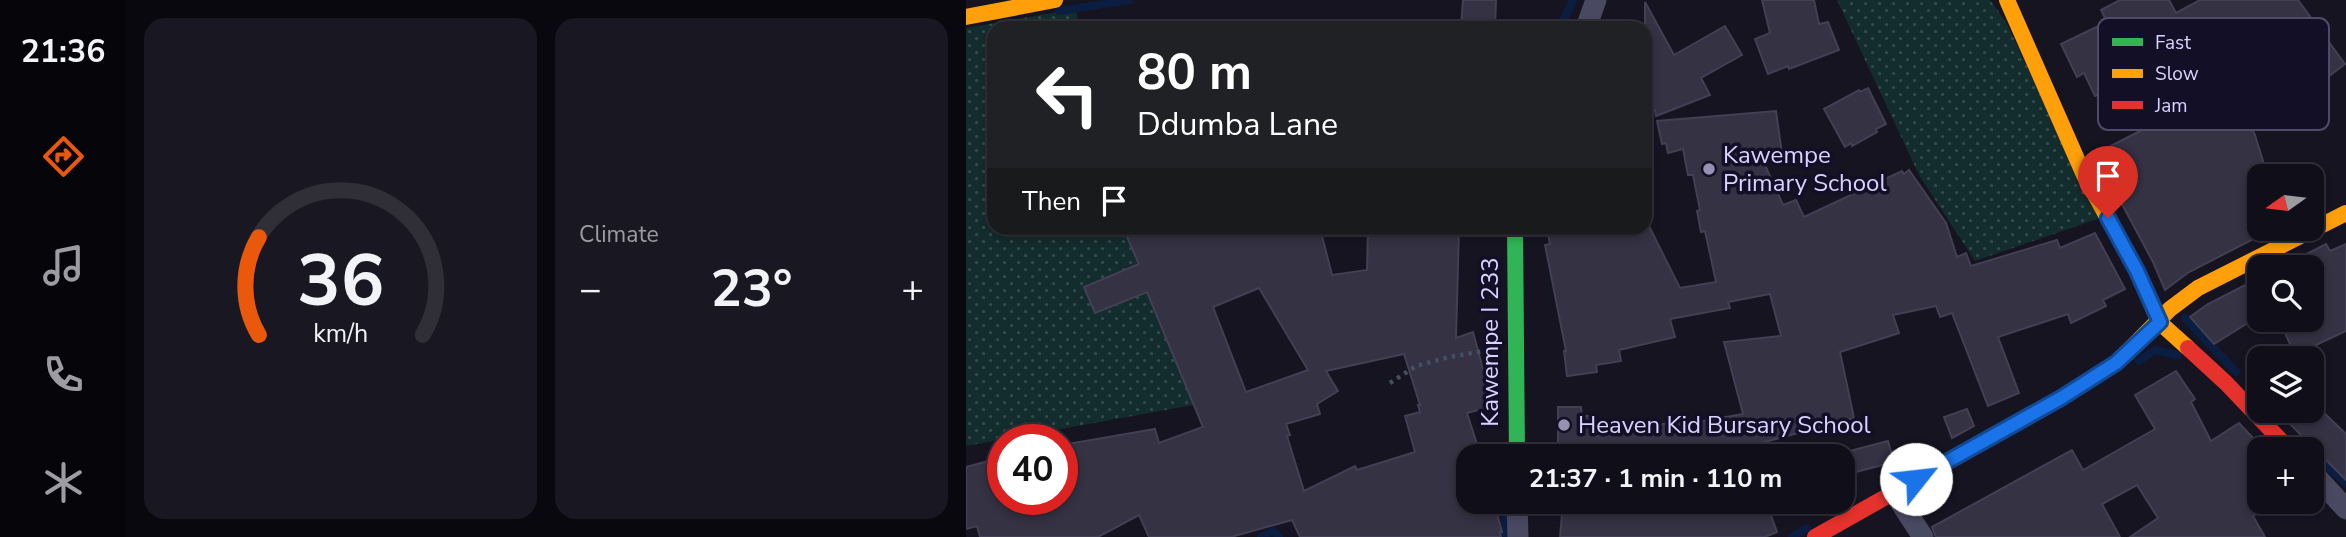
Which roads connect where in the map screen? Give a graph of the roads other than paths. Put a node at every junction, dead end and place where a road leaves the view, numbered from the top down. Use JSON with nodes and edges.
{"nodes":[{"id":1,"x":1055,"y":0,"type":"edge"},
{"id":2,"x":1596,"y":0,"type":"edge"},
{"id":3,"x":2007,"y":0,"type":"edge"},
{"id":4,"x":966,"y":17,"type":"edge"},
{"id":5,"x":1588,"y":21,"type":"edge"},
{"id":6,"x":2346,"y":213,"type":"edge"},
{"id":7,"x":1515,"y":235,"type":"edge"},
{"id":8,"x":2160,"y":322,"type":"junction"},
{"id":9,"x":2278,"y":437,"type":"edge"},
{"id":10,"x":1517,"y":444,"type":"edge"},
{"id":11,"x":2324,"y":485,"type":"edge"},
{"id":12,"x":1893,"y":491,"type":"junction"},
{"id":13,"x":2346,"y":509,"type":"edge"},
{"id":14,"x":1517,"y":514,"type":"edge"},
{"id":15,"x":1518,"y":537,"type":"edge"},
{"id":16,"x":1815,"y":537,"type":"edge"},
{"id":17,"x":1923,"y":537,"type":"edge"}],
"edges":[{"from":1,"to":4,"type":"street"},
{"from":2,"to":5,"type":"street"},
{"from":3,"to":8,"type":"street"},
{"from":6,"to":8,"type":"street"},
{"from":7,"to":10,"type":"street","name":"Kawempe I 233"},
{"from":8,"to":9,"type":"street"},
{"from":8,"to":12,"type":"street"},
{"from":11,"to":13,"type":"street"},
{"from":12,"to":16,"type":"street"},
{"from":12,"to":17,"type":"street"},
{"from":14,"to":15,"type":"street"}]}
